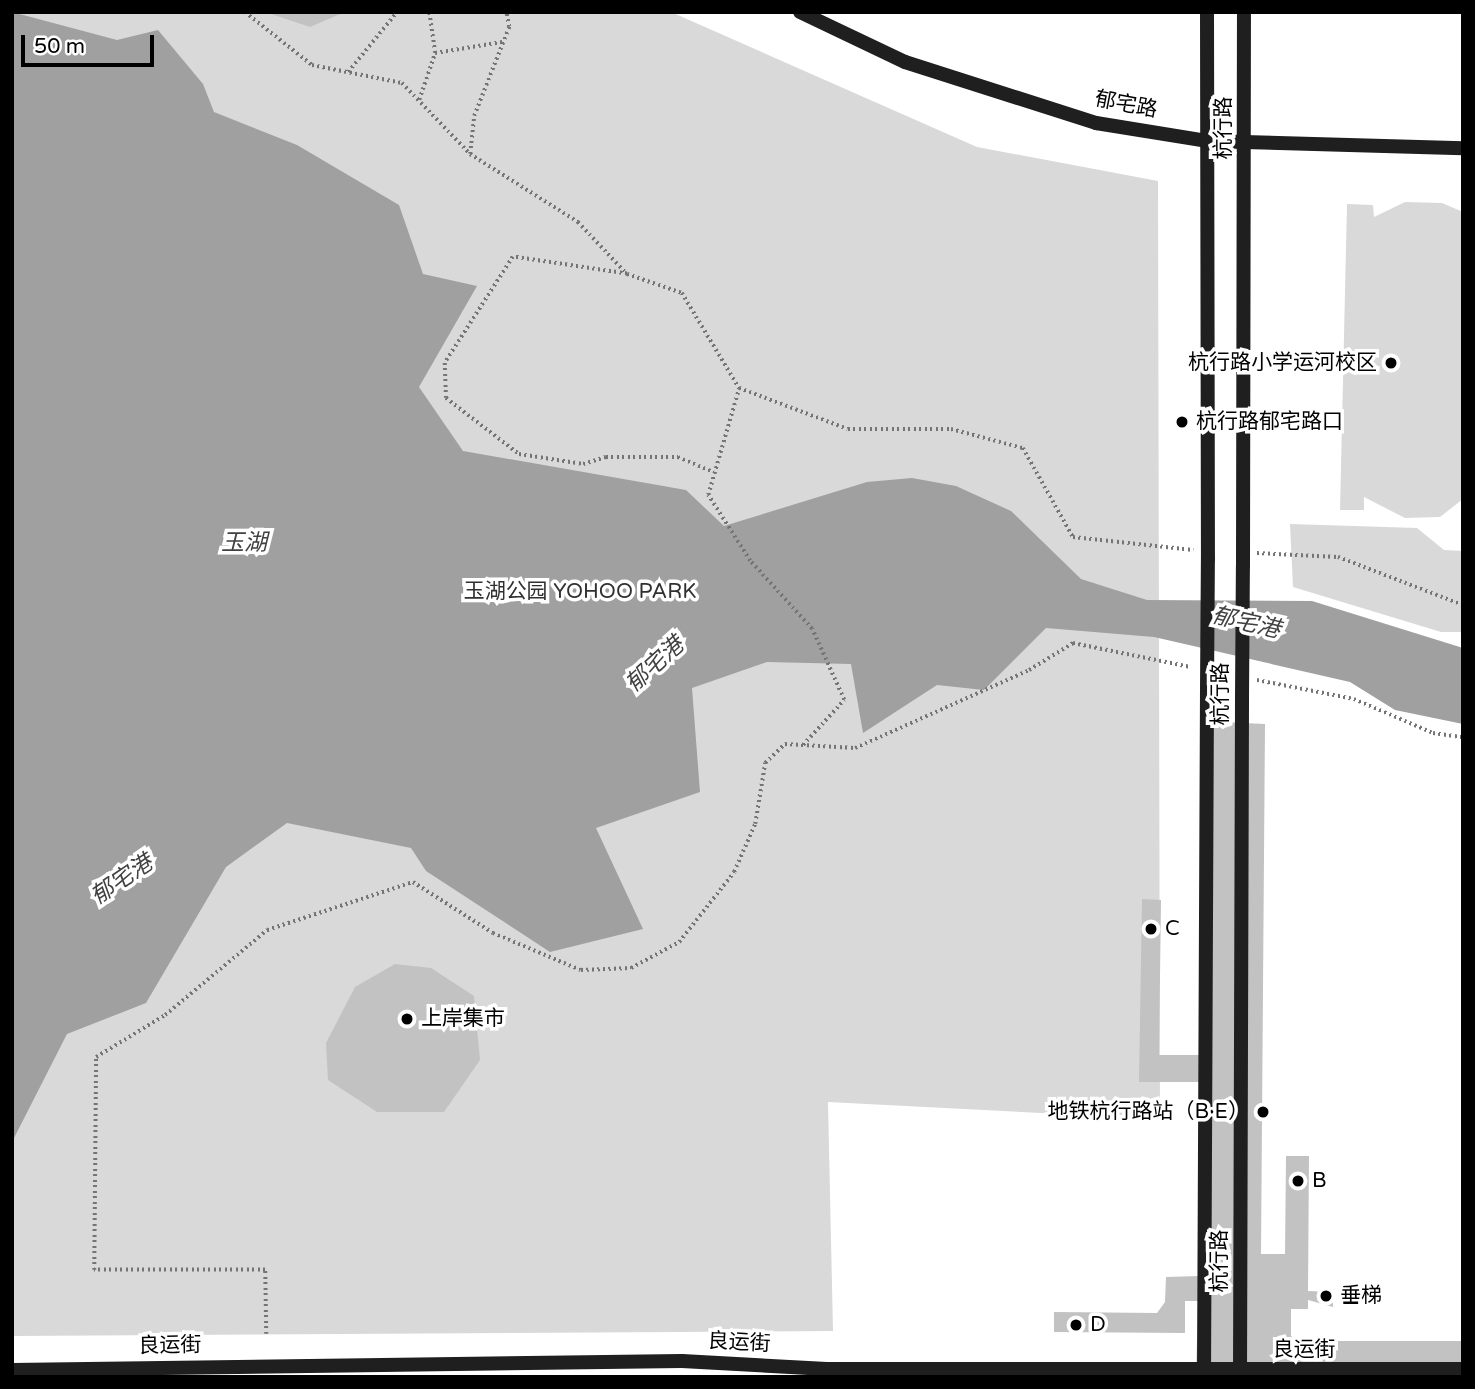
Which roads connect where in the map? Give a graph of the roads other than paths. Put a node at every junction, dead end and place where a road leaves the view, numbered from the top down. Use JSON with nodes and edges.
{"nodes":[{"id":1,"x":800,"y":12,"type":"edge"},
{"id":2,"x":1208,"y":12,"type":"edge"},
{"id":3,"x":1244,"y":12,"type":"edge"},
{"id":4,"x":1207,"y":141,"type":"junction"},
{"id":5,"x":1245,"y":143,"type":"junction"},
{"id":6,"x":1463,"y":148,"type":"edge"},
{"id":7,"x":12,"y":1370,"type":"edge"},
{"id":8,"x":1463,"y":1370,"type":"edge"},
{"id":9,"x":1204,"y":1374,"type":"edge"},
{"id":10,"x":1240,"y":1374,"type":"edge"}],
"edges":[{"from":1,"to":4,"type":"main road","name":"郁宅路"},
{"from":2,"to":4,"type":"main road","name":"杭行路"},
{"from":3,"to":5,"type":"main road","name":"杭行路"},
{"from":4,"to":5,"type":"main road","name":"郁宅路"},
{"from":4,"to":9,"type":"main road","name":"杭行路","bridge":true},
{"from":5,"to":6,"type":"main road","name":"郁宅路"},
{"from":5,"to":10,"type":"main road","name":"杭行路","bridge":true},
{"from":7,"to":9,"type":"main road","name":"良运街"},
{"from":8,"to":10,"type":"main road","name":"良运街"},
{"from":9,"to":10,"type":"main road","name":"良运街"}]}
